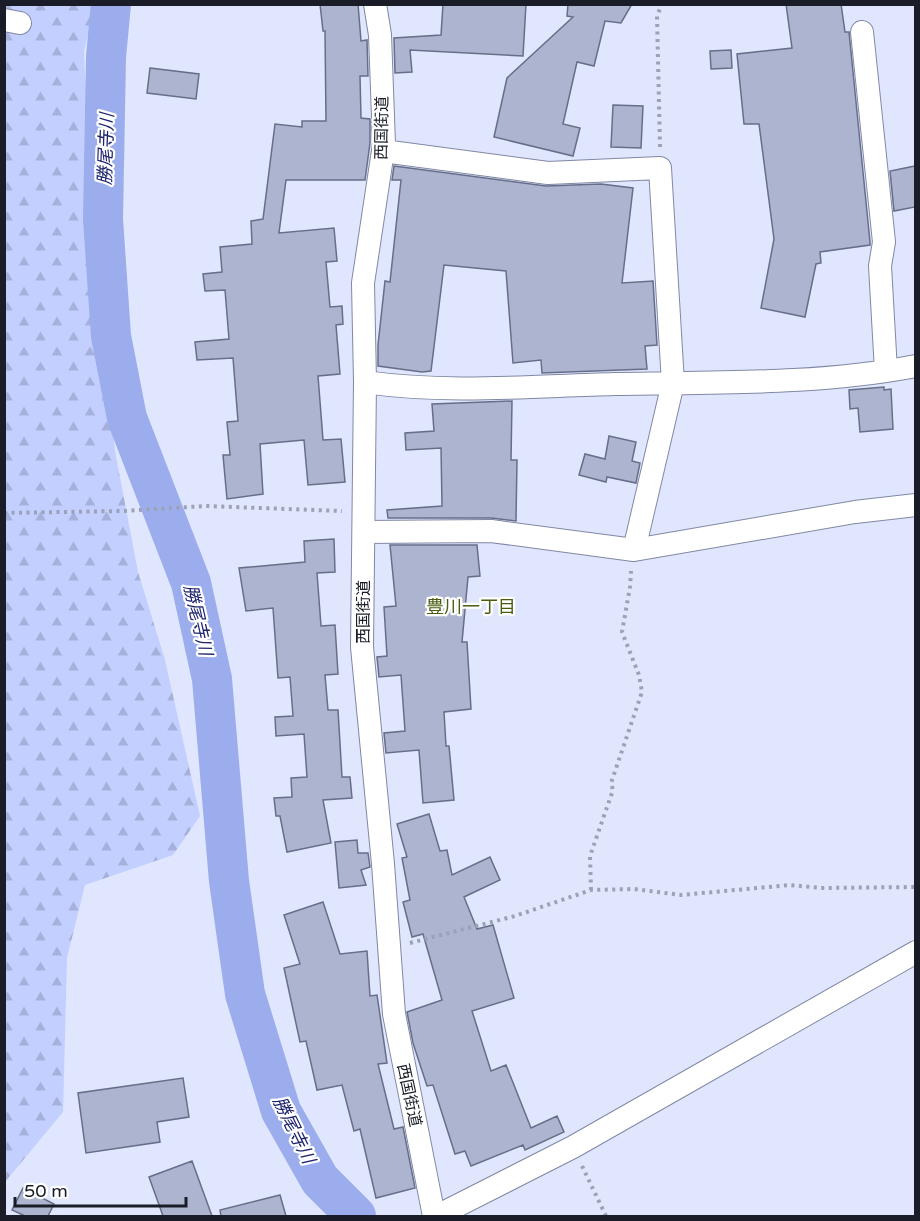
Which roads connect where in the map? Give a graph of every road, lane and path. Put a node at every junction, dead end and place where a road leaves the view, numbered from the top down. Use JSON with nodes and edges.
{"nodes":[{"id":1,"x":375,"y":4,"type":"edge"},
{"id":2,"x":662,"y":4,"type":"edge"},
{"id":3,"x":862,"y":32,"type":"dead end"},
{"id":4,"x":383,"y":151,"type":"junction"},
{"id":5,"x":660,"y":168,"type":"junction"},
{"id":6,"x":915,"y":366,"type":"edge"},
{"id":7,"x":886,"y":371,"type":"junction"},
{"id":8,"x":365,"y":382,"type":"junction"},
{"id":9,"x":673,"y":382,"type":"junction"},
{"id":10,"x":915,"y":505,"type":"edge"},
{"id":11,"x":4,"y":513,"type":"edge"},
{"id":12,"x":364,"y":522,"type":"junction"},
{"id":13,"x":634,"y":550,"type":"junction"},
{"id":14,"x":915,"y":887,"type":"edge"},
{"id":15,"x":591,"y":890,"type":"junction"},
{"id":16,"x":389,"y":948,"type":"junction"},
{"id":17,"x":915,"y":952,"type":"edge"},
{"id":18,"x":573,"y":1147,"type":"junction"},
{"id":19,"x":435,"y":1216,"type":"edge"},
{"id":20,"x":606,"y":1216,"type":"edge"}],
"edges":[{"from":1,"to":4,"type":"street","name":"西国街道"},
{"from":2,"to":5,"type":"path"},
{"from":3,"to":7,"type":"street"},
{"from":4,"to":5,"type":"street"},
{"from":4,"to":8,"type":"street","name":"西国街道"},
{"from":5,"to":9,"type":"street"},
{"from":6,"to":7,"type":"street"},
{"from":7,"to":9,"type":"street"},
{"from":8,"to":9,"type":"street"},
{"from":8,"to":12,"type":"street","name":"西国街道"},
{"from":9,"to":13,"type":"street"},
{"from":10,"to":13,"type":"street"},
{"from":11,"to":12,"type":"path"},
{"from":12,"to":13,"type":"street"},
{"from":12,"to":16,"type":"street","name":"西国街道"},
{"from":13,"to":15,"type":"path"},
{"from":14,"to":15,"type":"path"},
{"from":15,"to":16,"type":"path"},
{"from":16,"to":19,"type":"street","name":"西国街道"},
{"from":17,"to":18,"type":"street"},
{"from":18,"to":19,"type":"street"},
{"from":18,"to":20,"type":"path"}]}
